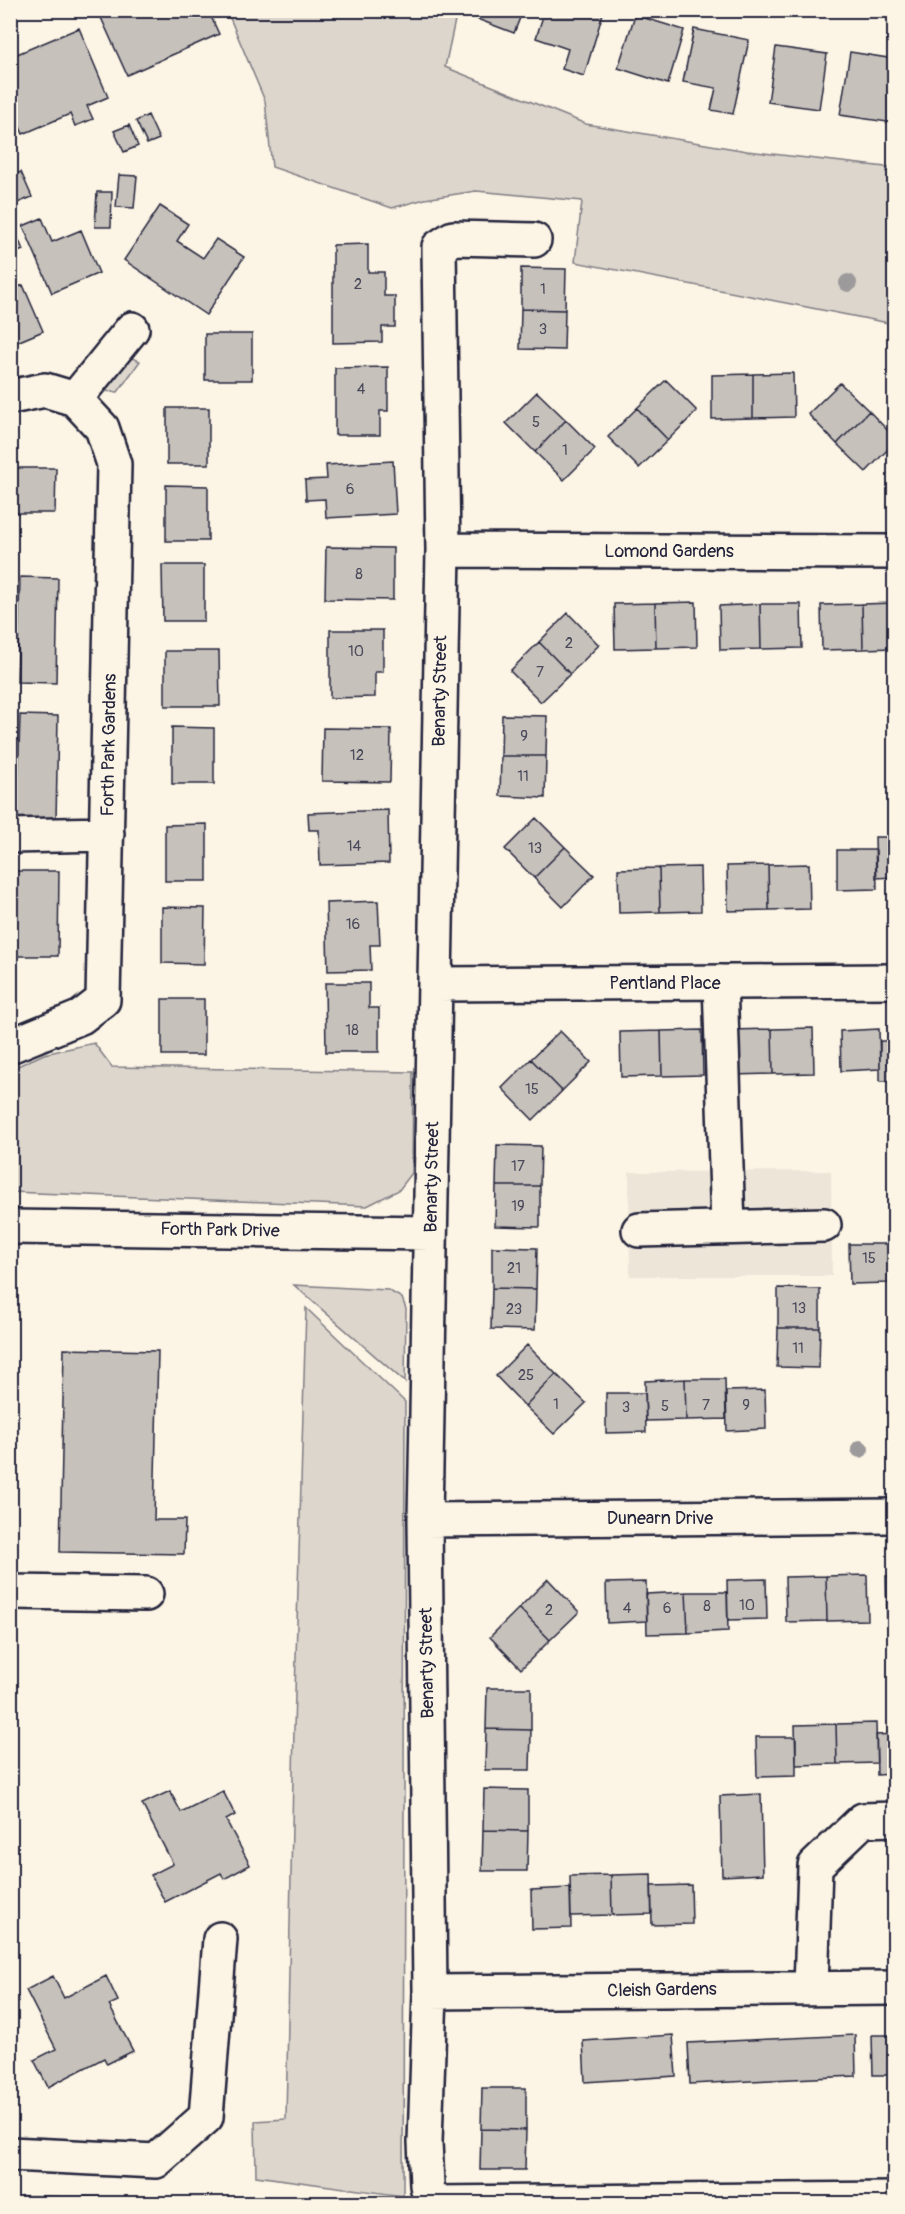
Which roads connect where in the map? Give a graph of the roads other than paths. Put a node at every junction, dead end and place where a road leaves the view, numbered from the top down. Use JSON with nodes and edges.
{"nodes":[{"id":1,"x":534,"y":240,"type":"dead end"},
{"id":2,"x":132,"y":329,"type":"dead end"},
{"id":3,"x":10,"y":397,"type":"edge"},
{"id":4,"x":75,"y":399,"type":"junction"},
{"id":5,"x":442,"y":550,"type":"junction"},
{"id":6,"x":894,"y":552,"type":"edge"},
{"id":7,"x":107,"y":834,"type":"junction"},
{"id":8,"x":10,"y":836,"type":"edge"},
{"id":9,"x":894,"y":981,"type":"edge"},
{"id":10,"x":720,"y":982,"type":"junction"},
{"id":11,"x":435,"y":984,"type":"junction"},
{"id":12,"x":10,"y":1046,"type":"edge"},
{"id":13,"x":824,"y":1225,"type":"dead end"},
{"id":14,"x":10,"y":1227,"type":"edge"},
{"id":15,"x":728,"y":1227,"type":"junction"},
{"id":16,"x":639,"y":1230,"type":"dead end"},
{"id":17,"x":430,"y":1233,"type":"junction"},
{"id":18,"x":894,"y":1516,"type":"edge"},
{"id":19,"x":425,"y":1520,"type":"junction"},
{"id":20,"x":10,"y":1592,"type":"edge"},
{"id":21,"x":146,"y":1594,"type":"dead end"},
{"id":22,"x":894,"y":1819,"type":"edge"},
{"id":23,"x":220,"y":1939,"type":"dead end"},
{"id":24,"x":811,"y":1988,"type":"junction"},
{"id":25,"x":894,"y":1988,"type":"edge"},
{"id":26,"x":429,"y":1992,"type":"junction"},
{"id":27,"x":10,"y":2154,"type":"edge"},
{"id":28,"x":894,"y":2199,"type":"edge"},
{"id":29,"x":710,"y":2202,"type":"edge"},
{"id":30,"x":431,"y":2203,"type":"edge"}],
"edges":[{"from":1,"to":5,"type":"street","name":"Benarty Street"},
{"from":2,"to":4,"type":"street"},
{"from":3,"to":4,"type":"street"},
{"from":4,"to":7,"type":"street","name":"Forth Park Gardens"},
{"from":5,"to":6,"type":"street","name":"Lomond Gardens"},
{"from":5,"to":11,"type":"street","name":"Benarty Street"},
{"from":7,"to":8,"type":"street"},
{"from":7,"to":12,"type":"street","name":"Forth Park Gardens"},
{"from":9,"to":10,"type":"street","name":"Pentland Place"},
{"from":10,"to":11,"type":"street","name":"Pentland Place"},
{"from":10,"to":15,"type":"street"},
{"from":11,"to":17,"type":"street","name":"Benarty Street"},
{"from":13,"to":15,"type":"street"},
{"from":14,"to":17,"type":"street","name":"Forth Park Drive"},
{"from":15,"to":16,"type":"street"},
{"from":17,"to":19,"type":"street","name":"Benarty Street"},
{"from":18,"to":19,"type":"street","name":"Dunearn Drive"},
{"from":19,"to":26,"type":"street","name":"Benarty Street"},
{"from":20,"to":21,"type":"street"},
{"from":22,"to":24,"type":"street"},
{"from":23,"to":27,"type":"street"},
{"from":24,"to":25,"type":"street","name":"Cleish Gardens"},
{"from":24,"to":26,"type":"street","name":"Cleish Gardens"},
{"from":26,"to":30,"type":"street","name":"Benarty Street"},
{"from":28,"to":29,"type":"street"},
{"from":29,"to":30,"type":"street"}]}
